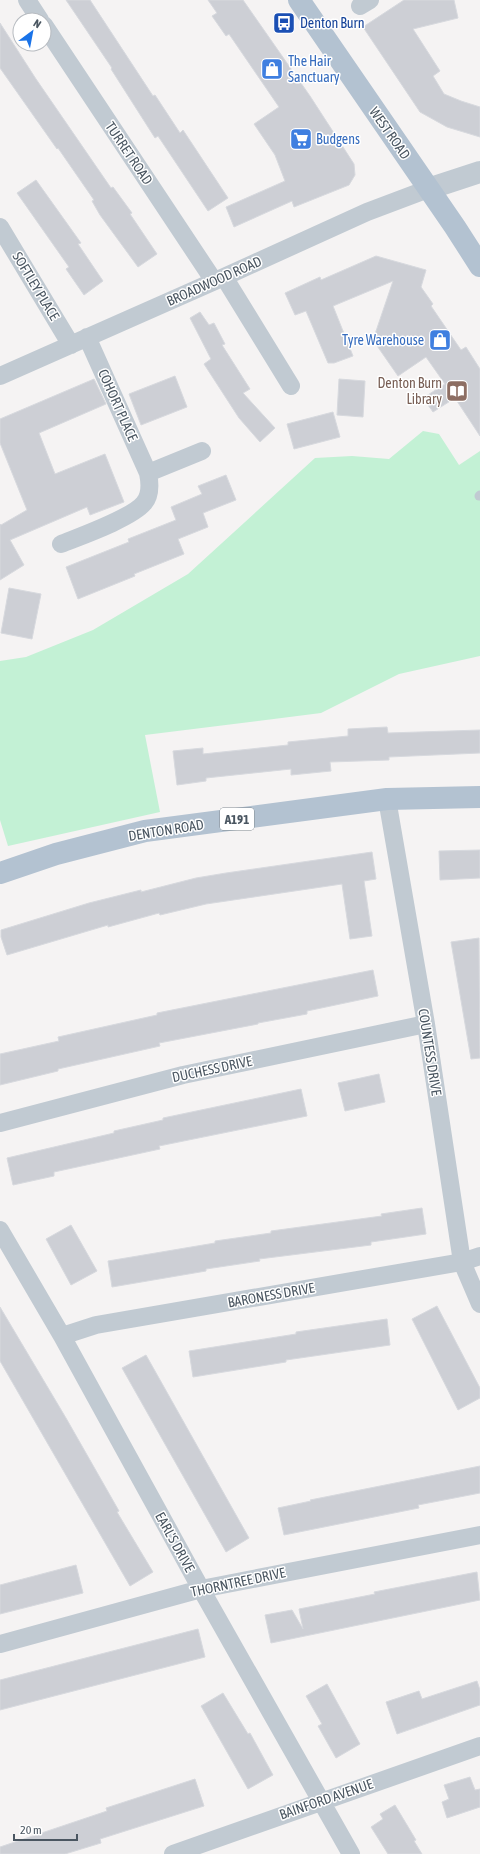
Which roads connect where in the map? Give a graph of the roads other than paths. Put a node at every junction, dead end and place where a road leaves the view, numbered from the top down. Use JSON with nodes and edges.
{"nodes":[{"id":1,"x":27,"y":0,"type":"edge"},
{"id":2,"x":299,"y":0,"type":"edge"},
{"id":3,"x":35,"y":12,"type":"edge"},
{"id":4,"x":52,"y":37,"type":"edge"},
{"id":5,"x":480,"y":172,"type":"edge"},
{"id":6,"x":428,"y":189,"type":"junction"},
{"id":7,"x":0,"y":227,"type":"edge"},
{"id":8,"x":480,"y":266,"type":"edge"},
{"id":9,"x":219,"y":279,"type":"junction"},
{"id":10,"x":87,"y":337,"type":"junction"},
{"id":11,"x":71,"y":345,"type":"junction"},
{"id":12,"x":0,"y":376,"type":"edge"},
{"id":13,"x":291,"y":386,"type":"dead end"},
{"id":14,"x":202,"y":451,"type":"dead end"},
{"id":15,"x":148,"y":473,"type":"junction"},
{"id":16,"x":61,"y":544,"type":"dead end"},
{"id":17,"x":480,"y":798,"type":"edge"},
{"id":18,"x":387,"y":799,"type":"junction"},
{"id":19,"x":0,"y":873,"type":"edge"},
{"id":20,"x":426,"y":1024,"type":"junction"},
{"id":21,"x":0,"y":1123,"type":"edge"},
{"id":22,"x":0,"y":1230,"type":"edge"},
{"id":23,"x":480,"y":1256,"type":"edge"},
{"id":24,"x":462,"y":1262,"type":"junction"},
{"id":25,"x":480,"y":1304,"type":"edge"},
{"id":26,"x":62,"y":1336,"type":"junction"},
{"id":27,"x":480,"y":1534,"type":"edge"},
{"id":28,"x":201,"y":1589,"type":"junction"},
{"id":29,"x":0,"y":1644,"type":"edge"},
{"id":30,"x":480,"y":1746,"type":"edge"},
{"id":31,"x":321,"y":1801,"type":"junction"},
{"id":32,"x":173,"y":1854,"type":"edge"},
{"id":33,"x":351,"y":1854,"type":"edge"}],
"edges":[{"from":1,"to":3,"type":"street"},
{"from":2,"to":6,"type":"main road","name":"WEST ROAD"},
{"from":4,"to":9,"type":"street","name":"TURRET ROAD"},
{"from":5,"to":6,"type":"street"},
{"from":6,"to":8,"type":"main road","name":"WEST ROAD"},
{"from":6,"to":9,"type":"street","name":"BROADWOOD ROAD"},
{"from":7,"to":11,"type":"street","name":"SOFTLEY PLACE"},
{"from":9,"to":10,"type":"street","name":"BROADWOOD ROAD"},
{"from":9,"to":13,"type":"street","name":"TURRET ROAD"},
{"from":10,"to":11,"type":"street","name":"BROADWOOD ROAD"},
{"from":10,"to":15,"type":"street","name":"COHORT PLACE"},
{"from":11,"to":12,"type":"street","name":"BROADWOOD ROAD"},
{"from":14,"to":15,"type":"street"},
{"from":15,"to":16,"type":"street","name":"COHORT PLACE"},
{"from":17,"to":18,"type":"main road","name":"DENTON ROAD","number":"A191"},
{"from":18,"to":19,"type":"main road","name":"DENTON ROAD","number":"A191"},
{"from":18,"to":20,"type":"street","name":"COUNTESS DRIVE"},
{"from":20,"to":21,"type":"street","name":"DUCHESS DRIVE"},
{"from":20,"to":24,"type":"street","name":"COUNTESS DRIVE"},
{"from":22,"to":26,"type":"street","name":"EARL'S DRIVE"},
{"from":23,"to":24,"type":"street","name":"BARONESS DRIVE"},
{"from":24,"to":25,"type":"street","name":"COUNTESS DRIVE"},
{"from":24,"to":26,"type":"street","name":"BARONESS DRIVE"},
{"from":26,"to":28,"type":"street","name":"EARL'S DRIVE"},
{"from":27,"to":28,"type":"street","name":"THORNTREE DRIVE"},
{"from":28,"to":29,"type":"street","name":"THORNTREE DRIVE"},
{"from":28,"to":31,"type":"street","name":"EARL'S DRIVE"},
{"from":30,"to":31,"type":"street","name":"BAINFORD AVENUE"},
{"from":31,"to":32,"type":"street","name":"BAINFORD AVENUE"},
{"from":31,"to":33,"type":"street","name":"EARL'S DRIVE"}]}
